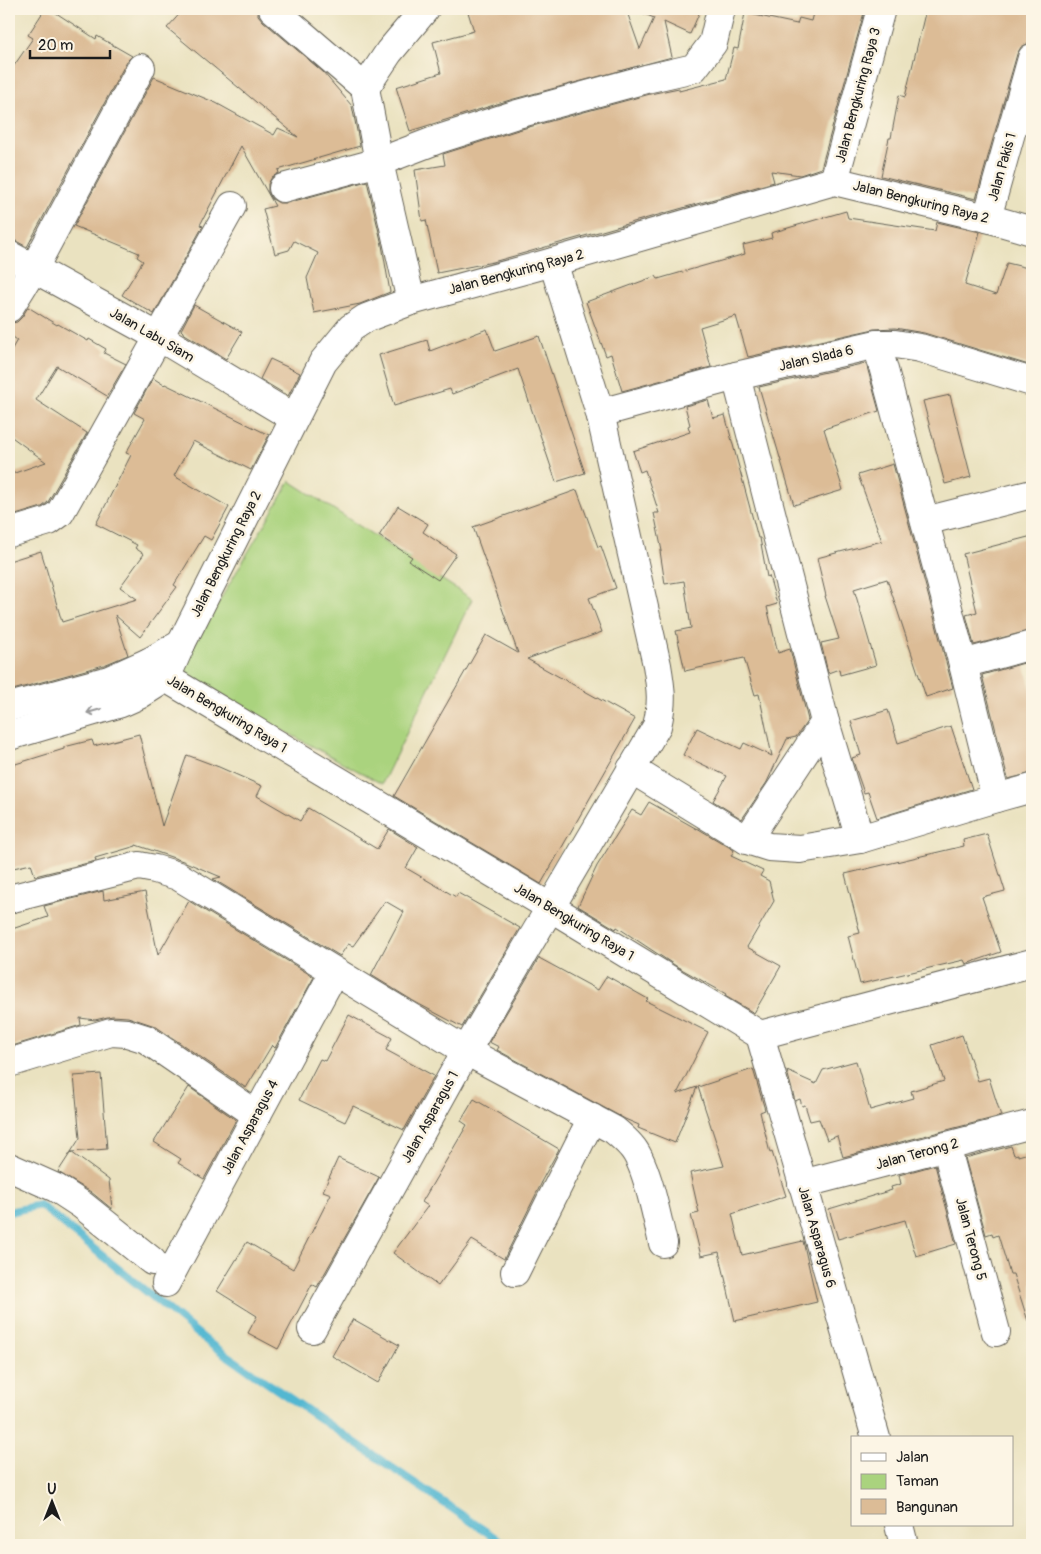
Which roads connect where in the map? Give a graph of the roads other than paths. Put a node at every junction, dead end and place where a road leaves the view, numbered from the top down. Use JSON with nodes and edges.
{"nodes":[{"id":1,"x":273,"y":9,"type":"edge"},
{"id":2,"x":425,"y":9,"type":"edge"},
{"id":3,"x":721,"y":9,"type":"edge"},
{"id":4,"x":881,"y":9,"type":"edge"},
{"id":5,"x":1032,"y":58,"type":"edge"},
{"id":6,"x":141,"y":68,"type":"dead end"},
{"id":7,"x":365,"y":88,"type":"junction"},
{"id":8,"x":1028,"y":91,"type":"edge"},
{"id":9,"x":379,"y":162,"type":"junction"},
{"id":10,"x":834,"y":181,"type":"junction"},
{"id":11,"x":283,"y":188,"type":"dead end"},
{"id":12,"x":232,"y":206,"type":"dead end"},
{"id":13,"x":987,"y":218,"type":"junction"},
{"id":14,"x":1032,"y":231,"type":"edge"},
{"id":15,"x":9,"y":254,"type":"edge"},
{"id":16,"x":553,"y":262,"type":"junction"},
{"id":17,"x":34,"y":268,"type":"junction"},
{"id":18,"x":411,"y":301,"type":"junction"},
{"id":19,"x":9,"y":308,"type":"edge"},
{"id":20,"x":159,"y":337,"type":"junction"},
{"id":21,"x":877,"y":344,"type":"junction"},
{"id":22,"x":736,"y":376,"type":"junction"},
{"id":23,"x":1032,"y":382,"type":"edge"},
{"id":24,"x":600,"y":413,"type":"junction"},
{"id":25,"x":294,"y":418,"type":"junction"},
{"id":26,"x":1032,"y":494,"type":"edge"},
{"id":27,"x":925,"y":521,"type":"junction"},
{"id":28,"x":9,"y":533,"type":"edge"},
{"id":29,"x":1032,"y":645,"type":"edge"},
{"id":30,"x":963,"y":664,"type":"junction"},
{"id":31,"x":145,"y":677,"type":"junction"},
{"id":32,"x":9,"y":707,"type":"edge"},
{"id":33,"x":825,"y":722,"type":"junction"},
{"id":34,"x":9,"y":736,"type":"edge"},
{"id":35,"x":631,"y":769,"type":"junction"},
{"id":36,"x":1032,"y":788,"type":"edge"},
{"id":37,"x":996,"y":798,"type":"junction"},
{"id":38,"x":860,"y":839,"type":"junction"},
{"id":39,"x":747,"y":840,"type":"junction"},
{"id":40,"x":9,"y":899,"type":"edge"},
{"id":41,"x":550,"y":907,"type":"junction"},
{"id":42,"x":1032,"y":963,"type":"edge"},
{"id":43,"x":334,"y":972,"type":"junction"},
{"id":44,"x":760,"y":1035,"type":"junction"},
{"id":45,"x":466,"y":1051,"type":"junction"},
{"id":46,"x":9,"y":1063,"type":"edge"},
{"id":47,"x":257,"y":1115,"type":"junction"},
{"id":48,"x":592,"y":1118,"type":"junction"},
{"id":49,"x":1032,"y":1124,"type":"edge"},
{"id":50,"x":946,"y":1146,"type":"junction"},
{"id":51,"x":9,"y":1167,"type":"edge"},
{"id":52,"x":802,"y":1184,"type":"junction"},
{"id":53,"x":663,"y":1243,"type":"dead end"},
{"id":54,"x":515,"y":1272,"type":"dead end"},
{"id":55,"x":312,"y":1329,"type":"dead end"},
{"id":56,"x":996,"y":1332,"type":"dead end"},
{"id":57,"x":875,"y":1436,"type":"edge"},
{"id":58,"x":899,"y":1526,"type":"edge"},
{"id":59,"x":904,"y":1545,"type":"edge"}],
"edges":[{"from":1,"to":7,"type":"street"},
{"from":2,"to":7,"type":"street"},
{"from":3,"to":9,"type":"street"},
{"from":4,"to":10,"type":"street","name":"Jalan Bengkuring Raya 3"},
{"from":5,"to":8,"type":"street","name":"Jalan Pakis 1"},
{"from":6,"to":17,"type":"street"},
{"from":7,"to":9,"type":"street"},
{"from":8,"to":13,"type":"street","name":"Jalan Pakis 1"},
{"from":9,"to":11,"type":"street"},
{"from":9,"to":18,"type":"street"},
{"from":10,"to":13,"type":"street","name":"Jalan Bengkuring Raya 2"},
{"from":10,"to":16,"type":"street","name":"Jalan Bengkuring Raya 2"},
{"from":12,"to":20,"type":"street"},
{"from":13,"to":14,"type":"street","name":"Jalan Bengkuring Raya 2"},
{"from":15,"to":17,"type":"street","name":"Jalan Labu Siam"},
{"from":16,"to":18,"type":"street","name":"Jalan Bengkuring Raya 2"},
{"from":16,"to":24,"type":"street","name":"Jalan Asparagus 1"},
{"from":17,"to":19,"type":"street"},
{"from":17,"to":20,"type":"street","name":"Jalan Labu Siam"},
{"from":18,"to":25,"type":"street","name":"Jalan Bengkuring Raya 2"},
{"from":20,"to":25,"type":"street","name":"Jalan Labu Siam"},
{"from":20,"to":28,"type":"street"},
{"from":21,"to":22,"type":"street","name":"Jalan Slada 6"},
{"from":21,"to":23,"type":"street","name":"Jalan Slada 6"},
{"from":21,"to":27,"type":"street"},
{"from":22,"to":24,"type":"street","name":"Jalan Slada 6"},
{"from":22,"to":33,"type":"street"},
{"from":24,"to":35,"type":"street","name":"Jalan Asparagus 1"},
{"from":25,"to":31,"type":"street","name":"Jalan Bengkuring Raya 2"},
{"from":26,"to":27,"type":"street"},
{"from":27,"to":30,"type":"street"},
{"from":29,"to":30,"type":"street"},
{"from":30,"to":37,"type":"street"},
{"from":31,"to":32,"type":"street"},
{"from":31,"to":34,"type":"street","one_way":true},
{"from":31,"to":41,"type":"street","name":"Jalan Bengkuring Raya 1"},
{"from":33,"to":38,"type":"street"},
{"from":33,"to":39,"type":"street"},
{"from":35,"to":39,"type":"street"},
{"from":35,"to":41,"type":"street","name":"Jalan Asparagus 1"},
{"from":36,"to":37,"type":"street"},
{"from":37,"to":38,"type":"street"},
{"from":38,"to":39,"type":"street"},
{"from":40,"to":43,"type":"street"},
{"from":41,"to":44,"type":"street","name":"Jalan Bengkuring Raya 1"},
{"from":41,"to":45,"type":"street","name":"Jalan Asparagus 1"},
{"from":42,"to":44,"type":"street"},
{"from":43,"to":45,"type":"street"},
{"from":43,"to":47,"type":"street","name":"Jalan Asparagus 4"},
{"from":44,"to":52,"type":"street","name":"Jalan Asparagus 6"},
{"from":45,"to":48,"type":"street"},
{"from":45,"to":55,"type":"street","name":"Jalan Asparagus 1"},
{"from":46,"to":47,"type":"street"},
{"from":47,"to":51,"type":"street","name":"Jalan Asparagus 4"},
{"from":48,"to":53,"type":"street"},
{"from":48,"to":54,"type":"street"},
{"from":49,"to":50,"type":"street","name":"Jalan Terong 2"},
{"from":50,"to":52,"type":"street","name":"Jalan Terong 2"},
{"from":50,"to":56,"type":"street","name":"Jalan Terong 5"},
{"from":52,"to":57,"type":"street","name":"Jalan Asparagus 6"},
{"from":58,"to":59,"type":"street"}]}
